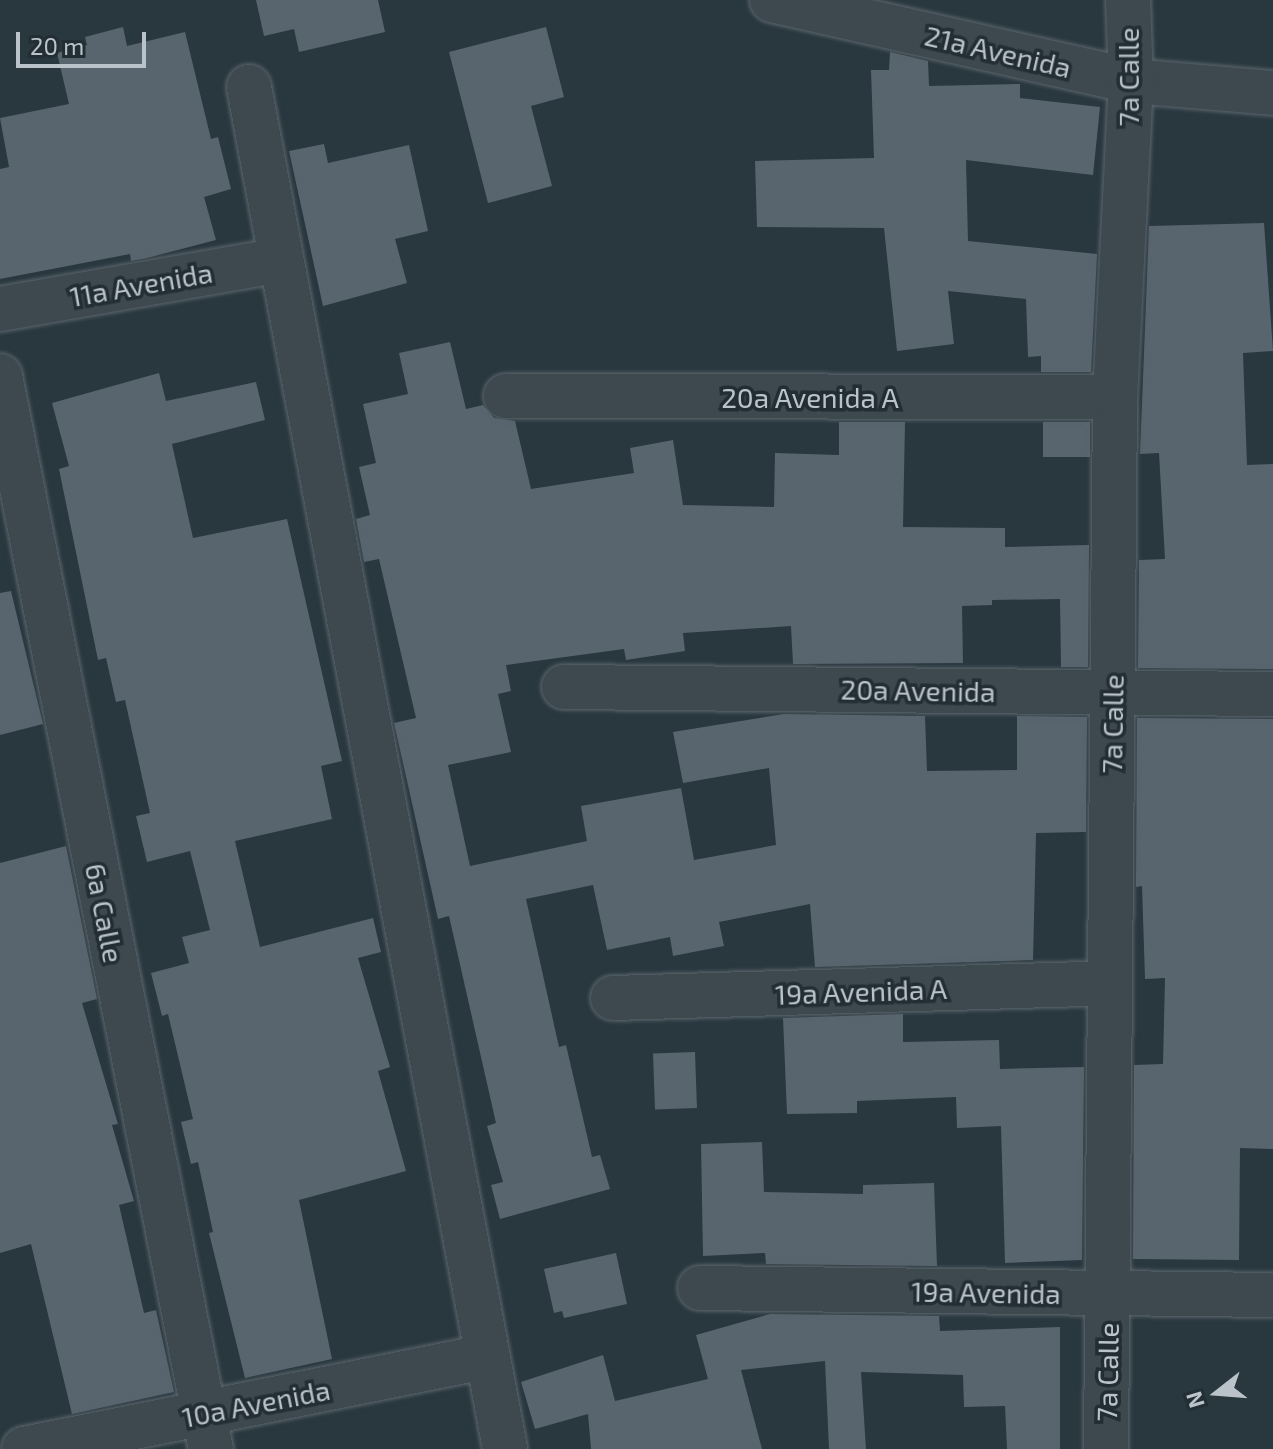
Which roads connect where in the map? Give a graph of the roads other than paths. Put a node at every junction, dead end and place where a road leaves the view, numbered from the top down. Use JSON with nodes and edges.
{"nodes":[{"id":1,"x":772,"y":0,"type":"edge"},
{"id":2,"x":1128,"y":0,"type":"edge"},
{"id":3,"x":1131,"y":81,"type":"junction"},
{"id":4,"x":249,"y":87,"type":"dead end"},
{"id":5,"x":1273,"y":93,"type":"edge"},
{"id":6,"x":281,"y":260,"type":"junction"},
{"id":7,"x":0,"y":309,"type":"edge"},
{"id":8,"x":0,"y":376,"type":"edge"},
{"id":9,"x":506,"y":396,"type":"dead end"},
{"id":10,"x":1115,"y":397,"type":"junction"},
{"id":11,"x":564,"y":687,"type":"dead end"},
{"id":12,"x":1112,"y":692,"type":"junction"},
{"id":13,"x":1273,"y":694,"type":"edge"},
{"id":14,"x":1109,"y":983,"type":"junction"},
{"id":15,"x":613,"y":998,"type":"dead end"},
{"id":16,"x":700,"y":1288,"type":"dead end"},
{"id":17,"x":1108,"y":1293,"type":"junction"},
{"id":18,"x":1273,"y":1295,"type":"edge"},
{"id":19,"x":488,"y":1356,"type":"junction"},
{"id":20,"x":207,"y":1431,"type":"edge"},
{"id":21,"x":24,"y":1449,"type":"edge"},
{"id":22,"x":505,"y":1449,"type":"edge"},
{"id":23,"x":1106,"y":1449,"type":"edge"}],
"edges":[{"from":1,"to":3,"type":"street","name":"21a Avenida"},
{"from":2,"to":3,"type":"street","name":"7a Calle"},
{"from":3,"to":5,"type":"street","name":"21a Avenida"},
{"from":3,"to":10,"type":"street","name":"7a Calle"},
{"from":4,"to":6,"type":"street"},
{"from":6,"to":7,"type":"street","name":"11a Avenida"},
{"from":6,"to":19,"type":"street"},
{"from":8,"to":20,"type":"street","name":"6a Calle"},
{"from":9,"to":10,"type":"street","name":"20a Avenida A"},
{"from":10,"to":12,"type":"street","name":"7a Calle"},
{"from":11,"to":12,"type":"street","name":"20a Avenida"},
{"from":12,"to":13,"type":"street","name":"20a Avenida"},
{"from":12,"to":14,"type":"street","name":"7a Calle"},
{"from":14,"to":15,"type":"street","name":"19a Avenida A"},
{"from":14,"to":17,"type":"street","name":"7a Calle"},
{"from":16,"to":17,"type":"street","name":"19a Avenida"},
{"from":17,"to":18,"type":"street","name":"19a Avenida"},
{"from":17,"to":23,"type":"street","name":"7a Calle"},
{"from":19,"to":20,"type":"street","name":"10a Avenida"},
{"from":19,"to":22,"type":"street"},
{"from":20,"to":21,"type":"street","name":"10a Avenida"}]}
